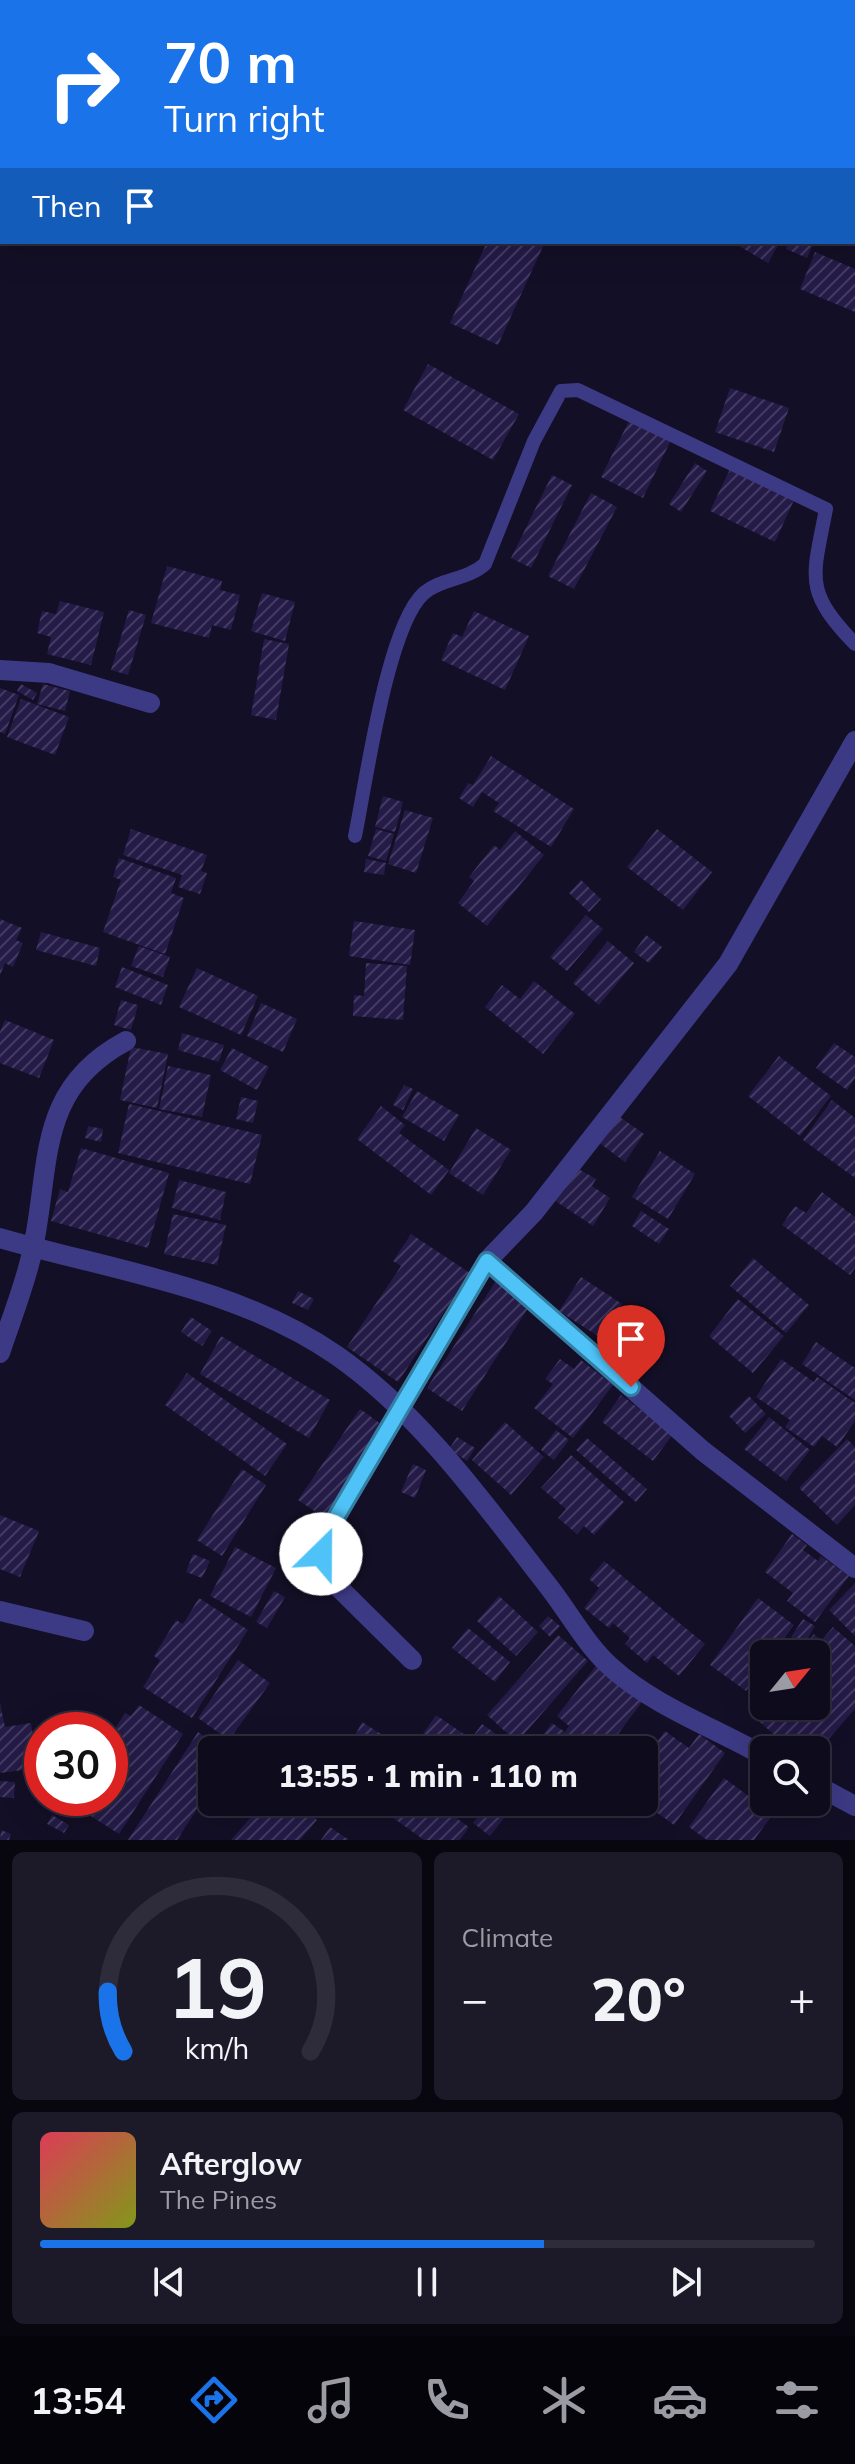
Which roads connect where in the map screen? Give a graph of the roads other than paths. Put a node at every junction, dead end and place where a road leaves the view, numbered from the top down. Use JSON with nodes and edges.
{"nodes":[{"id":1,"x":855,"y":644,"type":"edge"},
{"id":2,"x":0,"y":670,"type":"edge"},
{"id":3,"x":150,"y":703,"type":"dead end"},
{"id":4,"x":855,"y":741,"type":"edge"},
{"id":5,"x":355,"y":836,"type":"dead end"},
{"id":6,"x":126,"y":1041,"type":"dead end"},
{"id":7,"x":0,"y":1238,"type":"edge"},
{"id":8,"x":33,"y":1248,"type":"junction"},
{"id":9,"x":487,"y":1261,"type":"junction"},
{"id":10,"x":0,"y":1353,"type":"edge"},
{"id":11,"x":400,"y":1409,"type":"junction"},
{"id":12,"x":855,"y":1568,"type":"edge"},
{"id":13,"x":0,"y":1611,"type":"edge"},
{"id":14,"x":84,"y":1631,"type":"dead end"},
{"id":15,"x":412,"y":1660,"type":"dead end"},
{"id":16,"x":750,"y":1748,"type":"edge"},
{"id":17,"x":830,"y":1793,"type":"edge"},
{"id":18,"x":855,"y":1806,"type":"edge"}],
"edges":[{"from":1,"to":5,"type":"lane"},
{"from":2,"to":3,"type":"street"},
{"from":4,"to":9,"type":"street"},
{"from":6,"to":8,"type":"street"},
{"from":7,"to":8,"type":"street"},
{"from":8,"to":10,"type":"street"},
{"from":8,"to":11,"type":"street"},
{"from":9,"to":11,"type":"street"},
{"from":9,"to":12,"type":"street"},
{"from":11,"to":15,"type":"street"},
{"from":11,"to":16,"type":"street"},
{"from":13,"to":14,"type":"street"},
{"from":17,"to":18,"type":"street"}]}
